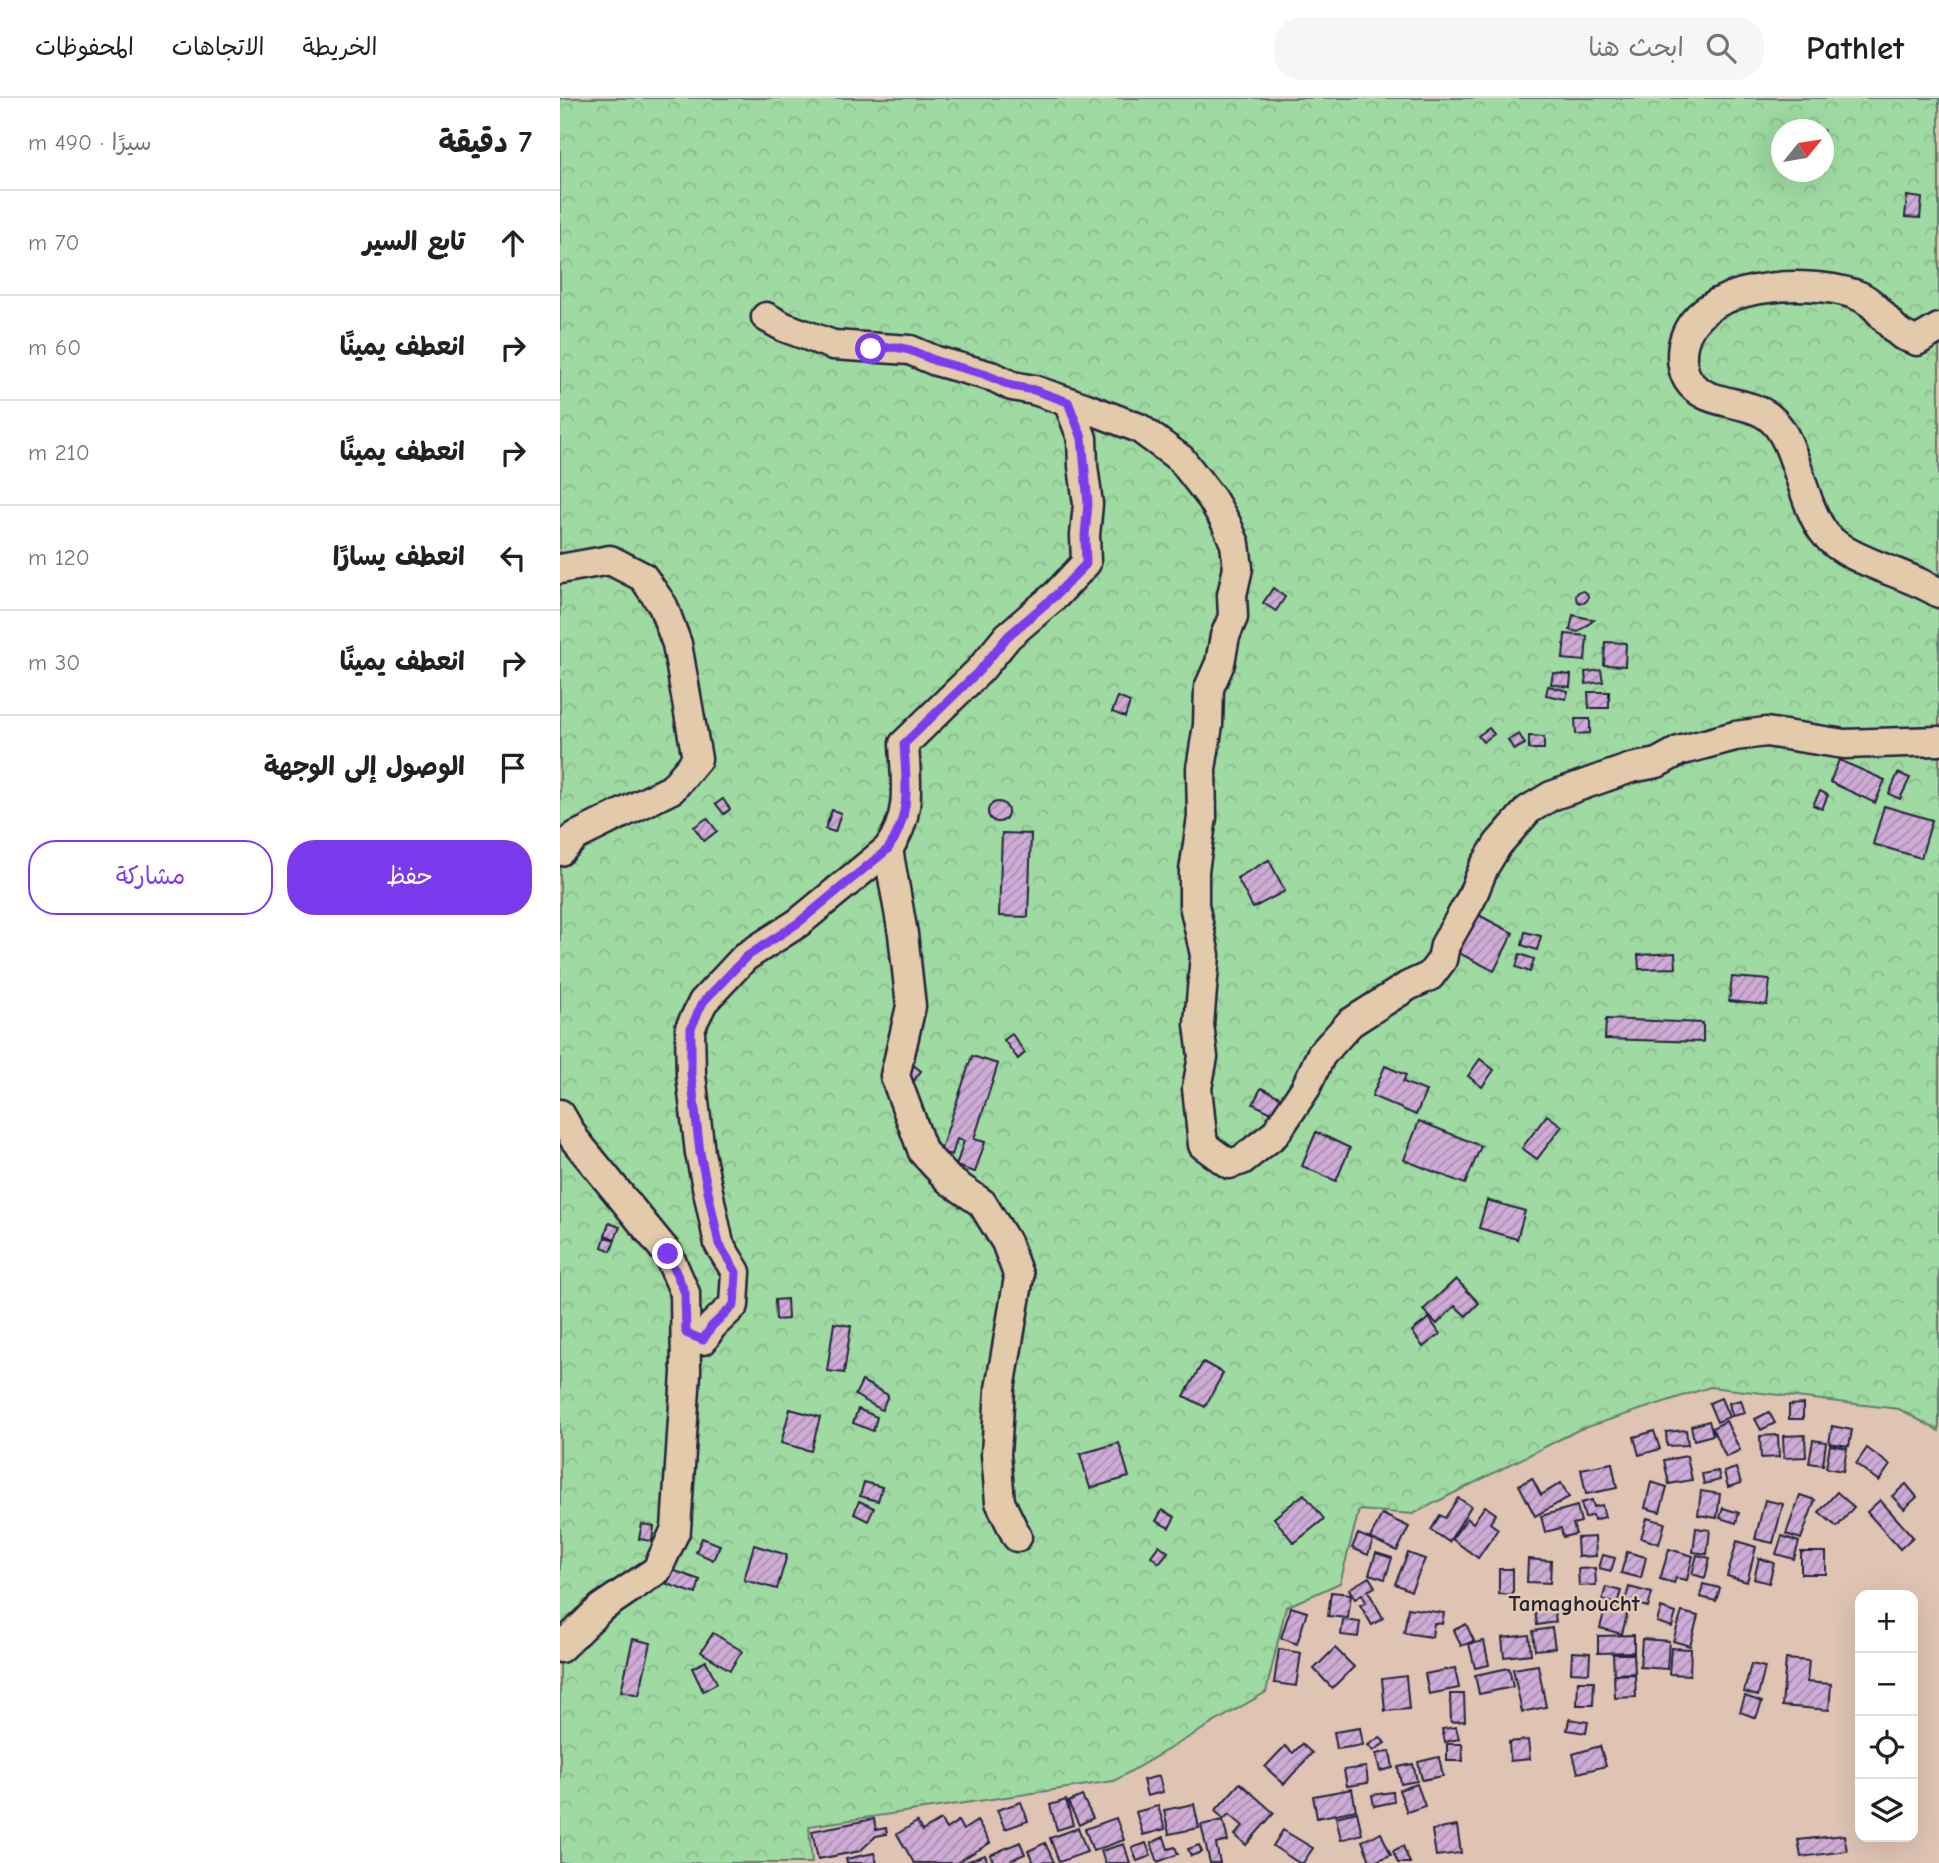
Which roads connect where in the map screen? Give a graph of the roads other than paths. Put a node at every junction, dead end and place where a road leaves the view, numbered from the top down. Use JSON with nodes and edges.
{"nodes":[{"id":1,"x":765,"y":317,"type":"dead end"},
{"id":2,"x":1939,"y":328,"type":"edge"},
{"id":3,"x":1068,"y":402,"type":"junction"},
{"id":4,"x":560,"y":569,"type":"edge"},
{"id":5,"x":1939,"y":593,"type":"edge"},
{"id":6,"x":1939,"y":741,"type":"edge"},
{"id":7,"x":888,"y":849,"type":"junction"},
{"id":8,"x":560,"y":851,"type":"edge"},
{"id":9,"x":560,"y":1114,"type":"edge"},
{"id":10,"x":686,"y":1333,"type":"junction"},
{"id":11,"x":1017,"y":1537,"type":"dead end"},
{"id":12,"x":560,"y":1648,"type":"edge"}],
"edges":[{"from":1,"to":3,"type":"street"},
{"from":2,"to":5,"type":"street"},
{"from":3,"to":6,"type":"street"},
{"from":3,"to":7,"type":"street"},
{"from":4,"to":8,"type":"street"},
{"from":7,"to":10,"type":"street"},
{"from":7,"to":11,"type":"street"},
{"from":9,"to":10,"type":"street"},
{"from":10,"to":12,"type":"street"}]}
